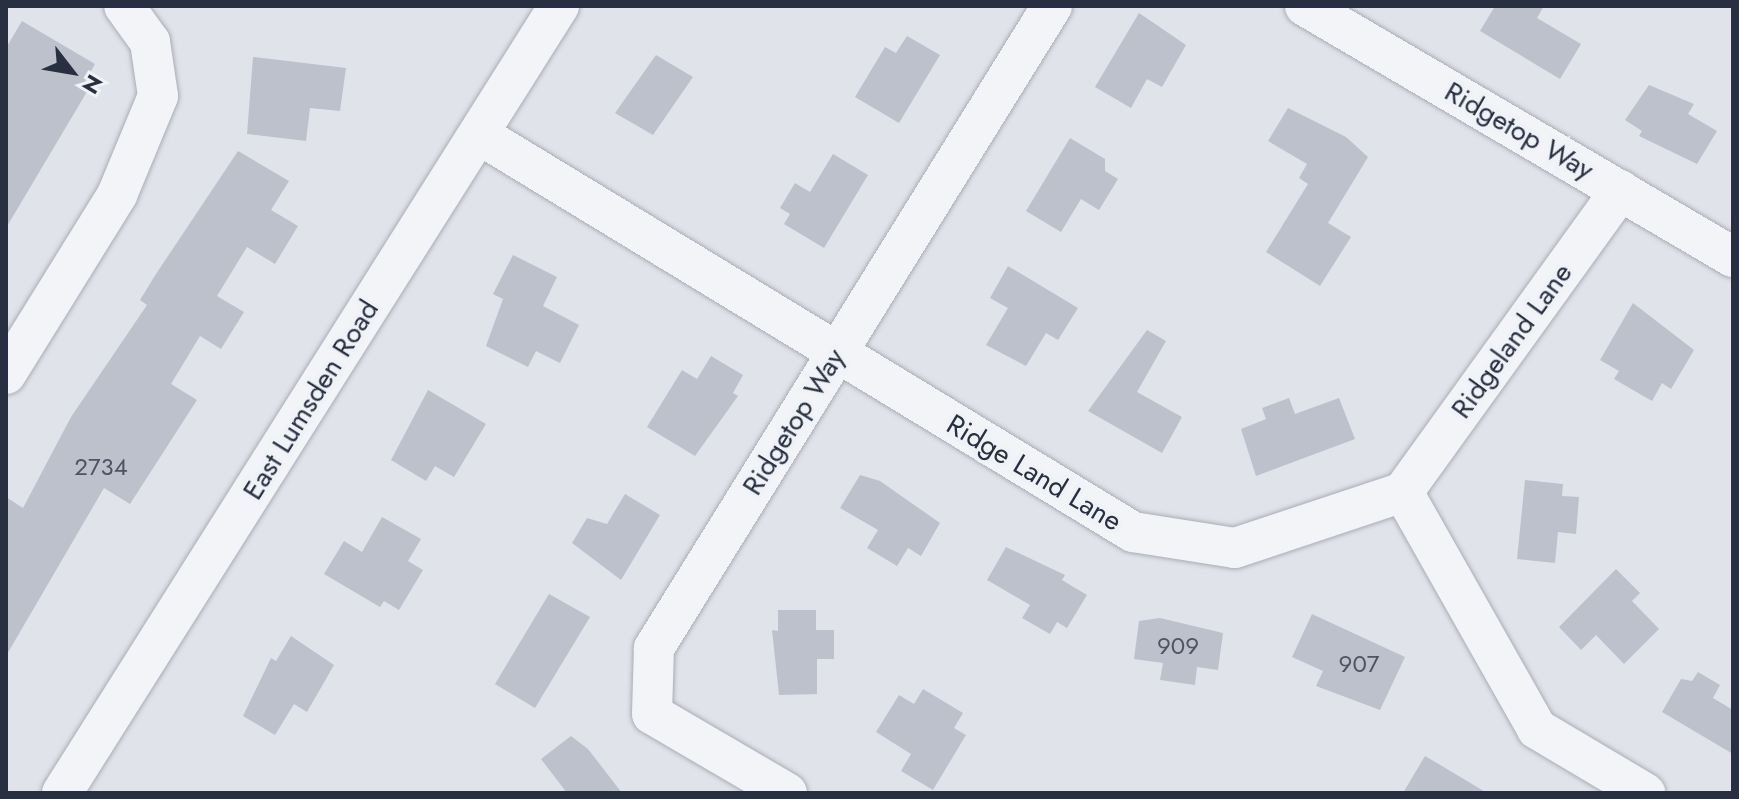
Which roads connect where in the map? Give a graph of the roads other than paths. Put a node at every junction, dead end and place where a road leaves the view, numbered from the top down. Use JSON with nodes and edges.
{"nodes":[{"id":1,"x":124,"y":6,"type":"edge"},
{"id":2,"x":559,"y":6,"type":"edge"},
{"id":3,"x":1052,"y":6,"type":"edge"},
{"id":4,"x":1305,"y":6,"type":"edge"},
{"id":5,"x":480,"y":135,"type":"junction"},
{"id":6,"x":1621,"y":190,"type":"junction"},
{"id":7,"x":1733,"y":257,"type":"edge"},
{"id":8,"x":836,"y":354,"type":"junction"},
{"id":9,"x":6,"y":374,"type":"edge"},
{"id":10,"x":1403,"y":492,"type":"junction"},
{"id":11,"x":62,"y":793,"type":"edge"},
{"id":12,"x":787,"y":793,"type":"edge"},
{"id":13,"x":1645,"y":793,"type":"edge"}],
"edges":[{"from":1,"to":9,"type":"street"},
{"from":2,"to":5,"type":"street","name":"East Lumsden Road"},
{"from":3,"to":8,"type":"street","name":"Ridgetop Way"},
{"from":4,"to":6,"type":"street","name":"Ridgetop Way"},
{"from":5,"to":8,"type":"street","name":"Ridge Land Lane"},
{"from":5,"to":11,"type":"street","name":"East Lumsden Road"},
{"from":6,"to":7,"type":"street","name":"Ridgetop Way"},
{"from":6,"to":10,"type":"street","name":"Ridgeland Lane"},
{"from":8,"to":10,"type":"street","name":"Ridge Land Lane"},
{"from":8,"to":12,"type":"street","name":"Ridgetop Way"},
{"from":10,"to":13,"type":"street"}]}
